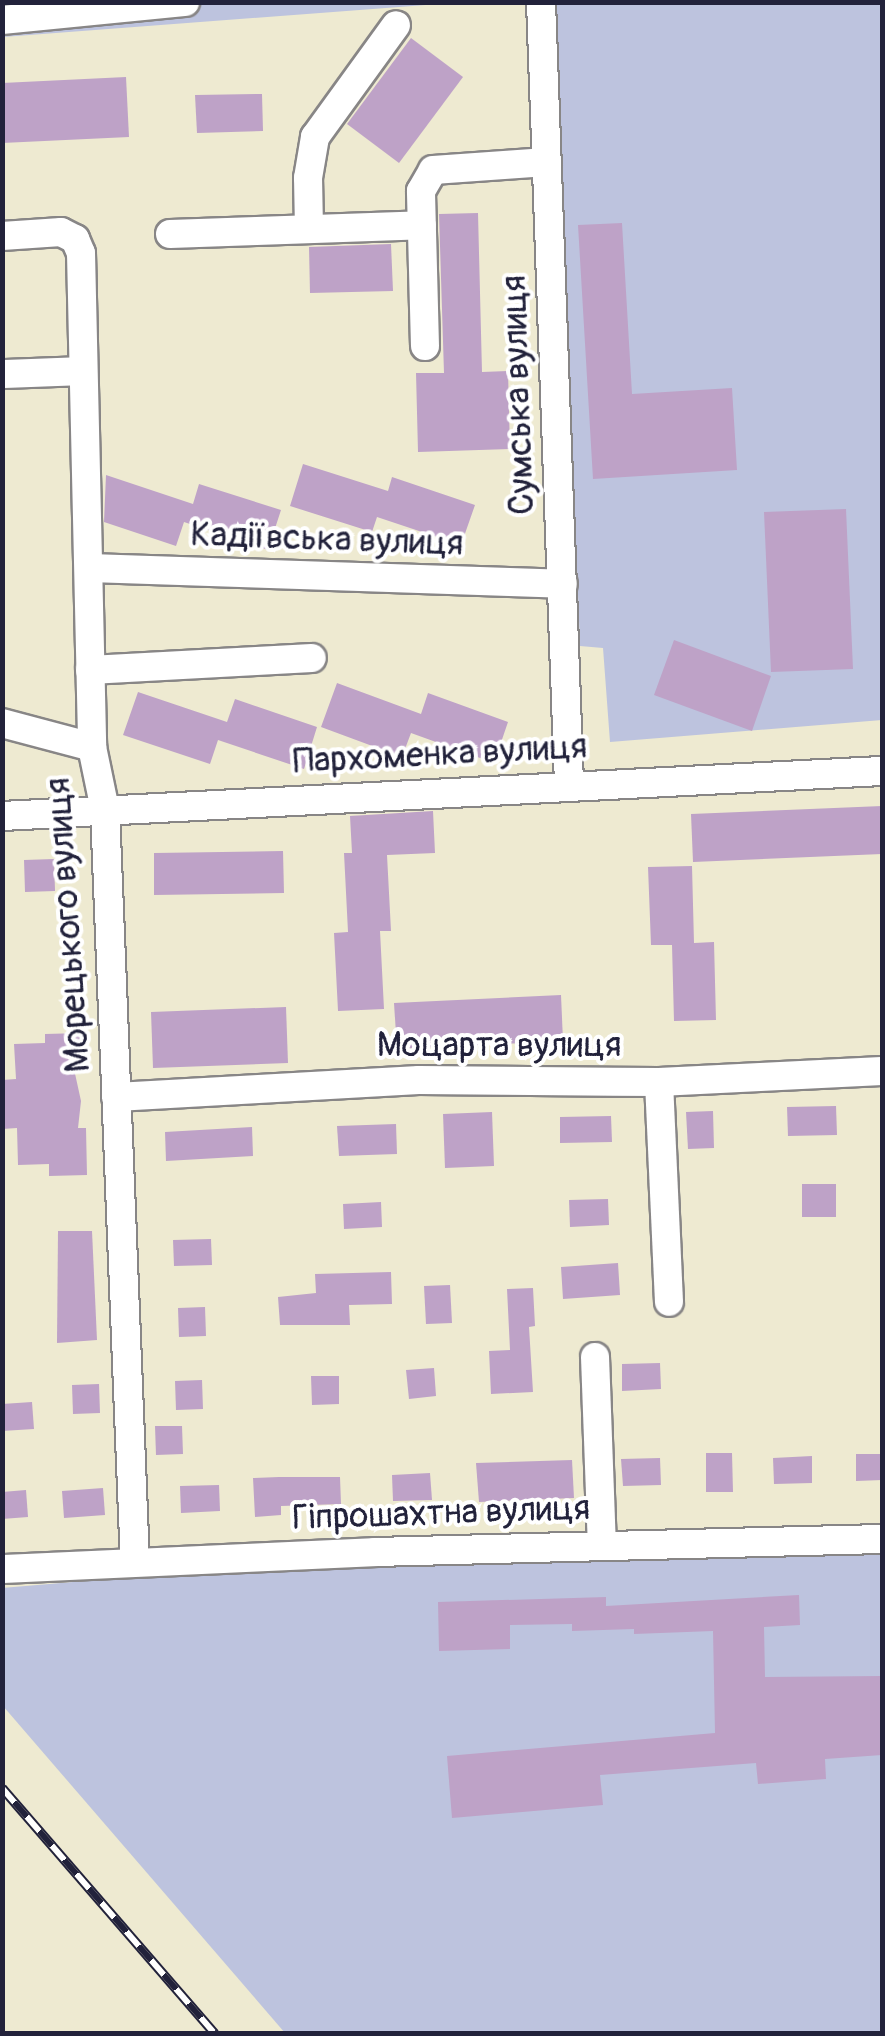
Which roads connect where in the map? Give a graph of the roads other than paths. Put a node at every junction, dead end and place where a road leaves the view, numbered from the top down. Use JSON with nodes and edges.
{"nodes":[{"id":1,"x":184,"y":2,"type":"edge"},
{"id":2,"x":541,"y":2,"type":"edge"},
{"id":3,"x":98,"y":7,"type":"edge"},
{"id":4,"x":44,"y":9,"type":"edge"},
{"id":5,"x":2,"y":20,"type":"edge"},
{"id":6,"x":396,"y":24,"type":"dead end"},
{"id":7,"x":547,"y":162,"type":"junction"},
{"id":8,"x":422,"y":225,"type":"junction"},
{"id":9,"x":308,"y":230,"type":"junction"},
{"id":10,"x":170,"y":234,"type":"dead end"},
{"id":11,"x":2,"y":236,"type":"edge"},
{"id":12,"x":425,"y":346,"type":"dead end"},
{"id":13,"x":83,"y":370,"type":"junction"},
{"id":14,"x":2,"y":374,"type":"edge"},
{"id":15,"x":89,"y":568,"type":"junction"},
{"id":16,"x":563,"y":584,"type":"junction"},
{"id":17,"x":312,"y":658,"type":"dead end"},
{"id":18,"x":90,"y":670,"type":"junction"},
{"id":19,"x":2,"y":723,"type":"edge"},
{"id":20,"x":92,"y":746,"type":"junction"},
{"id":21,"x":882,"y":771,"type":"edge"},
{"id":22,"x":569,"y":784,"type":"junction"},
{"id":23,"x":105,"y":810,"type":"junction"},
{"id":24,"x":2,"y":816,"type":"edge"},
{"id":25,"x":882,"y":1071,"type":"edge"},
{"id":26,"x":659,"y":1082,"type":"junction"},
{"id":27,"x":116,"y":1097,"type":"junction"},
{"id":28,"x":669,"y":1302,"type":"dead end"},
{"id":29,"x":595,"y":1357,"type":"dead end"},
{"id":30,"x":882,"y":1539,"type":"edge"},
{"id":31,"x":602,"y":1545,"type":"junction"},
{"id":32,"x":136,"y":1562,"type":"junction"},
{"id":33,"x":2,"y":1570,"type":"edge"}],
"edges":[{"from":1,"to":3,"type":"street"},
{"from":2,"to":7,"type":"street","name":"Сумська вулиця"},
{"from":3,"to":4,"type":"street"},
{"from":4,"to":5,"type":"street"},
{"from":6,"to":9,"type":"street"},
{"from":7,"to":8,"type":"street"},
{"from":7,"to":16,"type":"street","name":"Сумська вулиця"},
{"from":8,"to":9,"type":"street"},
{"from":8,"to":12,"type":"street"},
{"from":9,"to":10,"type":"street"},
{"from":11,"to":13,"type":"street","name":"Морецького вулиця"},
{"from":13,"to":14,"type":"street"},
{"from":13,"to":15,"type":"street","name":"Морецького вулиця"},
{"from":15,"to":16,"type":"street","name":"Кадіївська вулиця"},
{"from":15,"to":18,"type":"street","name":"Морецького вулиця"},
{"from":16,"to":22,"type":"street","name":"Сумська вулиця"},
{"from":17,"to":18,"type":"street"},
{"from":18,"to":20,"type":"street","name":"Морецького вулиця"},
{"from":19,"to":20,"type":"street"},
{"from":20,"to":23,"type":"street","name":"Морецького вулиця"},
{"from":21,"to":22,"type":"street","name":"Пархоменка вулиця"},
{"from":22,"to":23,"type":"street","name":"Пархоменка вулиця"},
{"from":23,"to":24,"type":"street","name":"Пархоменка вулиця"},
{"from":23,"to":27,"type":"street","name":"Морецького вулиця"},
{"from":25,"to":26,"type":"street","name":"Моцарта вулиця"},
{"from":26,"to":27,"type":"street","name":"Моцарта вулиця"},
{"from":26,"to":28,"type":"street"},
{"from":27,"to":32,"type":"street","name":"Морецького вулиця"},
{"from":29,"to":31,"type":"street"},
{"from":30,"to":31,"type":"street","name":"Гіпрошахтна вулиця"},
{"from":31,"to":32,"type":"street","name":"Гіпрошахтна вулиця"},
{"from":32,"to":33,"type":"street","name":"Гіпрошахтна вулиця"}]}
